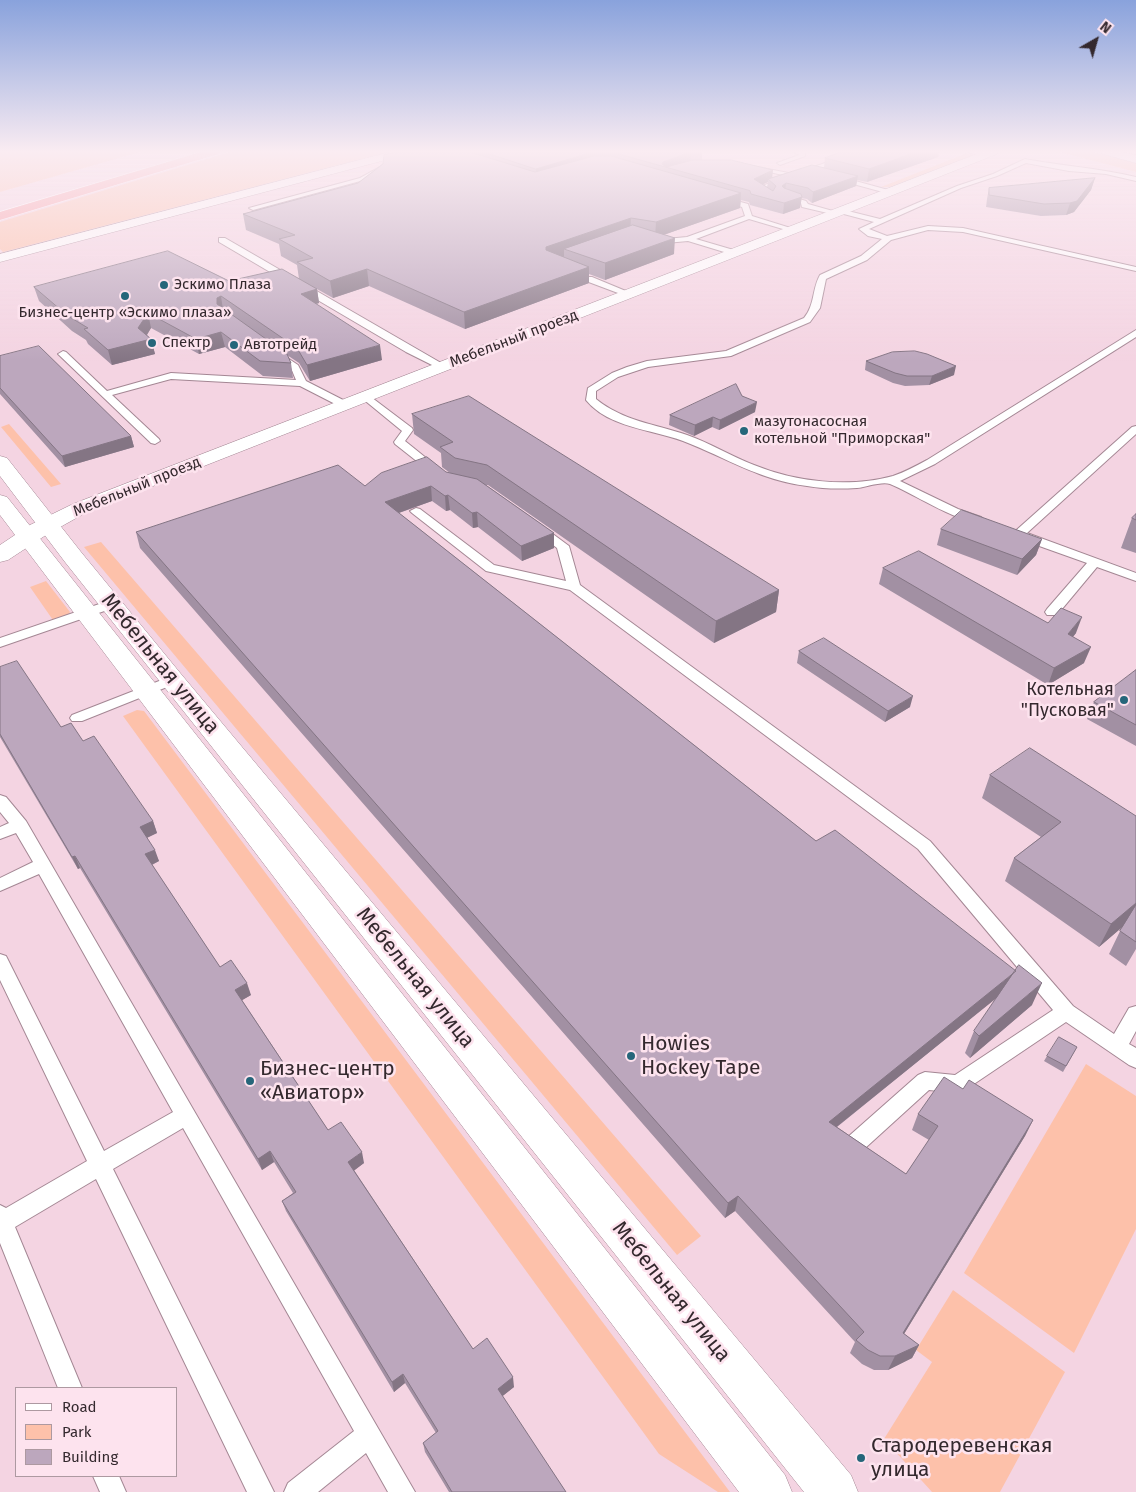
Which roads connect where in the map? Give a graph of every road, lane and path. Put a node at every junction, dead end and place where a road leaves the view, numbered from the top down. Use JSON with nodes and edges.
{"nodes":[{"id":1,"x":139,"y":222,"type":"edge"},
{"id":2,"x":735,"y":222,"type":"edge"},
{"id":3,"x":764,"y":222,"type":"edge"},
{"id":4,"x":814,"y":222,"type":"edge"},
{"id":5,"x":879,"y":222,"type":"edge"},
{"id":6,"x":793,"y":230,"type":"junction"},
{"id":7,"x":888,"y":238,"type":"junction"},
{"id":8,"x":688,"y":239,"type":"junction"},
{"id":9,"x":222,"y":240,"type":"dead end"},
{"id":10,"x":649,"y":241,"type":"edge"},
{"id":11,"x":734,"y":253,"type":"junction"},
{"id":12,"x":4,"y":257,"type":"edge"},
{"id":13,"x":1136,"y":269,"type":"edge"},
{"id":14,"x":578,"y":275,"type":"edge"},
{"id":15,"x":629,"y":294,"type":"junction"},
{"id":16,"x":1136,"y":333,"type":"edge"},
{"id":17,"x":264,"y":344,"type":"edge"},
{"id":18,"x":63,"y":354,"type":"dead end"},
{"id":19,"x":443,"y":367,"type":"junction"},
{"id":20,"x":302,"y":383,"type":"junction"},
{"id":21,"x":106,"y":394,"type":"junction"},
{"id":22,"x":367,"y":397,"type":"junction"},
{"id":23,"x":345,"y":405,"type":"junction"},
{"id":24,"x":1136,"y":429,"type":"edge"},
{"id":25,"x":155,"y":441,"type":"dead end"},
{"id":26,"x":0,"y":462,"type":"edge"},
{"id":27,"x":890,"y":480,"type":"junction"},
{"id":28,"x":452,"y":484,"type":"edge"},
{"id":29,"x":0,"y":501,"type":"edge"},
{"id":30,"x":416,"y":511,"type":"edge"},
{"id":31,"x":523,"y":518,"type":"edge"},
{"id":32,"x":991,"y":524,"type":"edge"},
{"id":33,"x":38,"y":531,"type":"junction"},
{"id":34,"x":0,"y":555,"type":"edge"},
{"id":35,"x":1095,"y":562,"type":"junction"},
{"id":36,"x":1136,"y":577,"type":"edge"},
{"id":37,"x":574,"y":587,"type":"junction"},
{"id":38,"x":98,"y":608,"type":"junction"},
{"id":39,"x":1052,"y":612,"type":"dead end"},
{"id":40,"x":0,"y":642,"type":"edge"},
{"id":41,"x":159,"y":685,"type":"junction"},
{"id":42,"x":77,"y":718,"type":"dead end"},
{"id":43,"x":0,"y":801,"type":"edge"},
{"id":44,"x":20,"y":825,"type":"junction"},
{"id":45,"x":0,"y":833,"type":"edge"},
{"id":46,"x":43,"y":865,"type":"junction"},
{"id":47,"x":0,"y":885,"type":"edge"},
{"id":48,"x":0,"y":961,"type":"edge"},
{"id":49,"x":1066,"y":1012,"type":"junction"},
{"id":50,"x":1136,"y":1014,"type":"edge"},
{"id":51,"x":1117,"y":1046,"type":"junction"},
{"id":52,"x":1136,"y":1059,"type":"edge"},
{"id":53,"x":186,"y":1115,"type":"junction"},
{"id":54,"x":856,"y":1144,"type":"edge"},
{"id":55,"x":100,"y":1165,"type":"junction"},
{"id":56,"x":1,"y":1219,"type":"edge"},
{"id":57,"x":70,"y":1387,"type":"edge"},
{"id":58,"x":369,"y":1436,"type":"junction"},
{"id":59,"x":106,"y":1477,"type":"edge"},
{"id":60,"x":113,"y":1492,"type":"edge"},
{"id":61,"x":261,"y":1492,"type":"edge"},
{"id":62,"x":297,"y":1492,"type":"edge"},
{"id":63,"x":402,"y":1492,"type":"edge"},
{"id":64,"x":768,"y":1492,"type":"edge"},
{"id":65,"x":834,"y":1492,"type":"edge"}],
"edges":[{"from":1,"to":12,"type":"street"},
{"from":2,"to":8,"type":"lane"},
{"from":3,"to":6,"type":"lane"},
{"from":4,"to":6,"type":"street","name":"Мебельный проезд"},
{"from":5,"to":7,"type":"lane"},
{"from":6,"to":11,"type":"street","name":"Мебельный проезд"},
{"from":7,"to":13,"type":"lane"},
{"from":7,"to":27,"type":"lane"},
{"from":8,"to":10,"type":"lane"},
{"from":8,"to":11,"type":"lane"},
{"from":9,"to":19,"type":"lane"},
{"from":11,"to":15,"type":"street","name":"Мебельный проезд"},
{"from":14,"to":15,"type":"lane"},
{"from":15,"to":19,"type":"street","name":"Мебельный проезд"},
{"from":16,"to":27,"type":"lane"},
{"from":17,"to":20,"type":"lane"},
{"from":18,"to":21,"type":"lane"},
{"from":19,"to":22,"type":"street","name":"Мебельный проезд"},
{"from":20,"to":21,"type":"lane"},
{"from":20,"to":23,"type":"lane"},
{"from":21,"to":25,"type":"lane"},
{"from":22,"to":23,"type":"street","name":"Мебельный проезд"},
{"from":22,"to":28,"type":"lane"},
{"from":23,"to":33,"type":"street","name":"Мебельный проезд"},
{"from":24,"to":35,"type":"lane"},
{"from":26,"to":33,"type":"street","name":"Мебельная улица"},
{"from":27,"to":32,"type":"lane"},
{"from":29,"to":33,"type":"street","name":"Мебельная улица"},
{"from":30,"to":37,"type":"lane"},
{"from":31,"to":37,"type":"lane"},
{"from":33,"to":34,"type":"street","name":"Мебельный проезд"},
{"from":33,"to":38,"type":"street","name":"Мебельная улица"},
{"from":35,"to":36,"type":"lane"},
{"from":35,"to":39,"type":"lane"},
{"from":37,"to":49,"type":"lane"},
{"from":38,"to":40,"type":"lane"},
{"from":38,"to":41,"type":"street","name":"Мебельная улица"},
{"from":41,"to":42,"type":"lane"},
{"from":41,"to":64,"type":"street","name":"Мебельная улица"},
{"from":41,"to":65,"type":"street","name":"Мебельная улица"},
{"from":43,"to":44,"type":"lane"},
{"from":44,"to":45,"type":"lane"},
{"from":44,"to":46,"type":"lane"},
{"from":46,"to":47,"type":"lane"},
{"from":46,"to":53,"type":"lane"},
{"from":48,"to":55,"type":"lane"},
{"from":49,"to":51,"type":"lane"},
{"from":49,"to":54,"type":"lane"},
{"from":50,"to":51,"type":"lane"},
{"from":51,"to":52,"type":"lane"},
{"from":53,"to":55,"type":"lane"},
{"from":53,"to":58,"type":"lane"},
{"from":55,"to":56,"type":"lane"},
{"from":55,"to":61,"type":"lane"},
{"from":56,"to":57,"type":"lane"},
{"from":58,"to":62,"type":"lane"},
{"from":58,"to":63,"type":"lane"},
{"from":59,"to":60,"type":"lane"}]}
